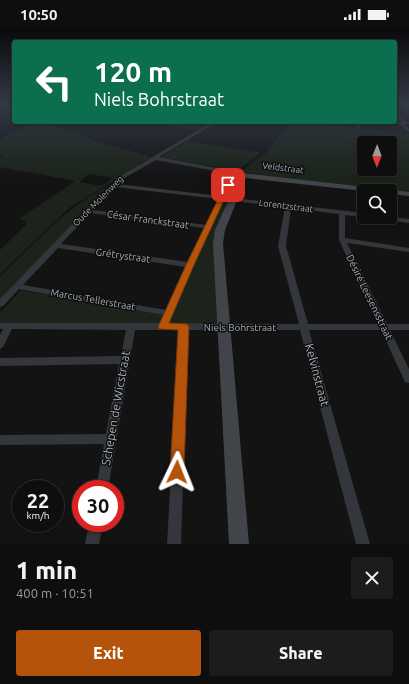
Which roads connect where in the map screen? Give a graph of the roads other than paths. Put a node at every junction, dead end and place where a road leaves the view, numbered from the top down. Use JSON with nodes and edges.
{"nodes":[{"id":1,"x":204,"y":128,"type":"edge"},
{"id":2,"x":156,"y":158,"type":"junction"},
{"id":3,"x":234,"y":172,"type":"junction"},
{"id":4,"x":246,"y":175,"type":"junction"},
{"id":5,"x":113,"y":185,"type":"junction"},
{"id":6,"x":357,"y":188,"type":"edge"},
{"id":7,"x":397,"y":193,"type":"edge"},
{"id":8,"x":409,"y":194,"type":"edge"},
{"id":9,"x":222,"y":198,"type":"junction"},
{"id":10,"x":232,"y":200,"type":"junction"},
{"id":11,"x":288,"y":206,"type":"junction"},
{"id":12,"x":87,"y":211,"type":"junction"},
{"id":13,"x":342,"y":213,"type":"junction"},
{"id":14,"x":357,"y":214,"type":"edge"},
{"id":15,"x":397,"y":219,"type":"edge"},
{"id":16,"x":409,"y":221,"type":"edge"},
{"id":17,"x":208,"y":227,"type":"junction"},
{"id":18,"x":342,"y":240,"type":"junction"},
{"id":19,"x":56,"y":245,"type":"junction"},
{"id":20,"x":409,"y":250,"type":"edge"},
{"id":21,"x":190,"y":265,"type":"junction"},
{"id":22,"x":17,"y":286,"type":"junction"},
{"id":23,"x":0,"y":304,"type":"edge"},
{"id":24,"x":168,"y":313,"type":"junction"},
{"id":25,"x":5,"y":326,"type":"edge"},
{"id":26,"x":131,"y":327,"type":"junction"},
{"id":27,"x":163,"y":327,"type":"junction"},
{"id":28,"x":184,"y":327,"type":"junction"},
{"id":29,"x":224,"y":327,"type":"junction"},
{"id":30,"x":304,"y":327,"type":"junction"},
{"id":31,"x":384,"y":327,"type":"junction"},
{"id":32,"x":409,"y":327,"type":"edge"},
{"id":33,"x":0,"y":345,"type":"edge"},
{"id":34,"x":124,"y":360,"type":"junction"},
{"id":35,"x":0,"y":362,"type":"edge"},
{"id":36,"x":409,"y":379,"type":"edge"},
{"id":37,"x":110,"y":439,"type":"junction"},
{"id":38,"x":0,"y":440,"type":"edge"},
{"id":39,"x":103,"y":480,"type":"edge"},
{"id":40,"x":94,"y":532,"type":"edge"},
{"id":41,"x":92,"y":544,"type":"edge"},
{"id":42,"x":174,"y":544,"type":"edge"},
{"id":43,"x":239,"y":544,"type":"edge"},
{"id":44,"x":363,"y":544,"type":"edge"}],
"edges":[{"from":1,"to":2,"type":"street","name":"Oude Molenweg"},
{"from":2,"to":3,"type":"street","name":"Veldstraat"},
{"from":2,"to":5,"type":"street","name":"Oude Molenweg"},
{"from":3,"to":4,"type":"street","name":"Veldstraat"},
{"from":3,"to":9,"type":"street"},
{"from":4,"to":6,"type":"street","name":"Veldstraat"},
{"from":4,"to":10,"type":"street"},
{"from":5,"to":9,"type":"street","name":"Lorentzstraat"},
{"from":5,"to":12,"type":"street","name":"Oude Molenweg"},
{"from":7,"to":8,"type":"street"},
{"from":9,"to":10,"type":"street","name":"Lorentzstraat"},
{"from":9,"to":17,"type":"street"},
{"from":10,"to":11,"type":"street","name":"Lorentzstraat"},
{"from":10,"to":29,"type":"street"},
{"from":11,"to":13,"type":"street","name":"Lorentzstraat"},
{"from":11,"to":30,"type":"street","name":"Kelvinstraat"},
{"from":12,"to":17,"type":"street","name":"César Franckstraat"},
{"from":12,"to":19,"type":"street","name":"Oude Molenweg"},
{"from":13,"to":14,"type":"street","name":"Lorentzstraat"},
{"from":13,"to":18,"type":"street","name":"Désiré Leesensstraat"},
{"from":15,"to":16,"type":"street"},
{"from":17,"to":21,"type":"street"},
{"from":18,"to":20,"type":"street"},
{"from":18,"to":31,"type":"street","name":"Désiré Leesensstraat"},
{"from":19,"to":21,"type":"street","name":"Grétrystraat"},
{"from":19,"to":22,"type":"street","name":"Oude Molenweg"},
{"from":21,"to":24,"type":"street"},
{"from":22,"to":23,"type":"street","name":"Oude Molenweg"},
{"from":22,"to":24,"type":"street","name":"Marcus Tellerstraat"},
{"from":24,"to":27,"type":"street"},
{"from":25,"to":26,"type":"street","name":"Niels Bohrstraat"},
{"from":25,"to":33,"type":"street"},
{"from":26,"to":27,"type":"street","name":"Niels Bohrstraat"},
{"from":26,"to":34,"type":"street","name":"Schepen de Wicstraat"},
{"from":27,"to":28,"type":"street","name":"Niels Bohrstraat"},
{"from":28,"to":29,"type":"street","name":"Niels Bohrstraat"},
{"from":28,"to":42,"type":"street"},
{"from":29,"to":30,"type":"street","name":"Niels Bohrstraat"},
{"from":29,"to":43,"type":"street"},
{"from":30,"to":31,"type":"street","name":"Niels Bohrstraat"},
{"from":30,"to":44,"type":"street","name":"Kelvinstraat"},
{"from":31,"to":32,"type":"street","name":"Niels Bohrstraat"},
{"from":31,"to":36,"type":"street","name":"Désiré Leesensstraat"},
{"from":34,"to":35,"type":"street"},
{"from":34,"to":37,"type":"street","name":"Schepen de Wicstraat"},
{"from":37,"to":38,"type":"street"},
{"from":37,"to":39,"type":"street","name":"Schepen de Wicstraat"},
{"from":40,"to":41,"type":"street"}]}
